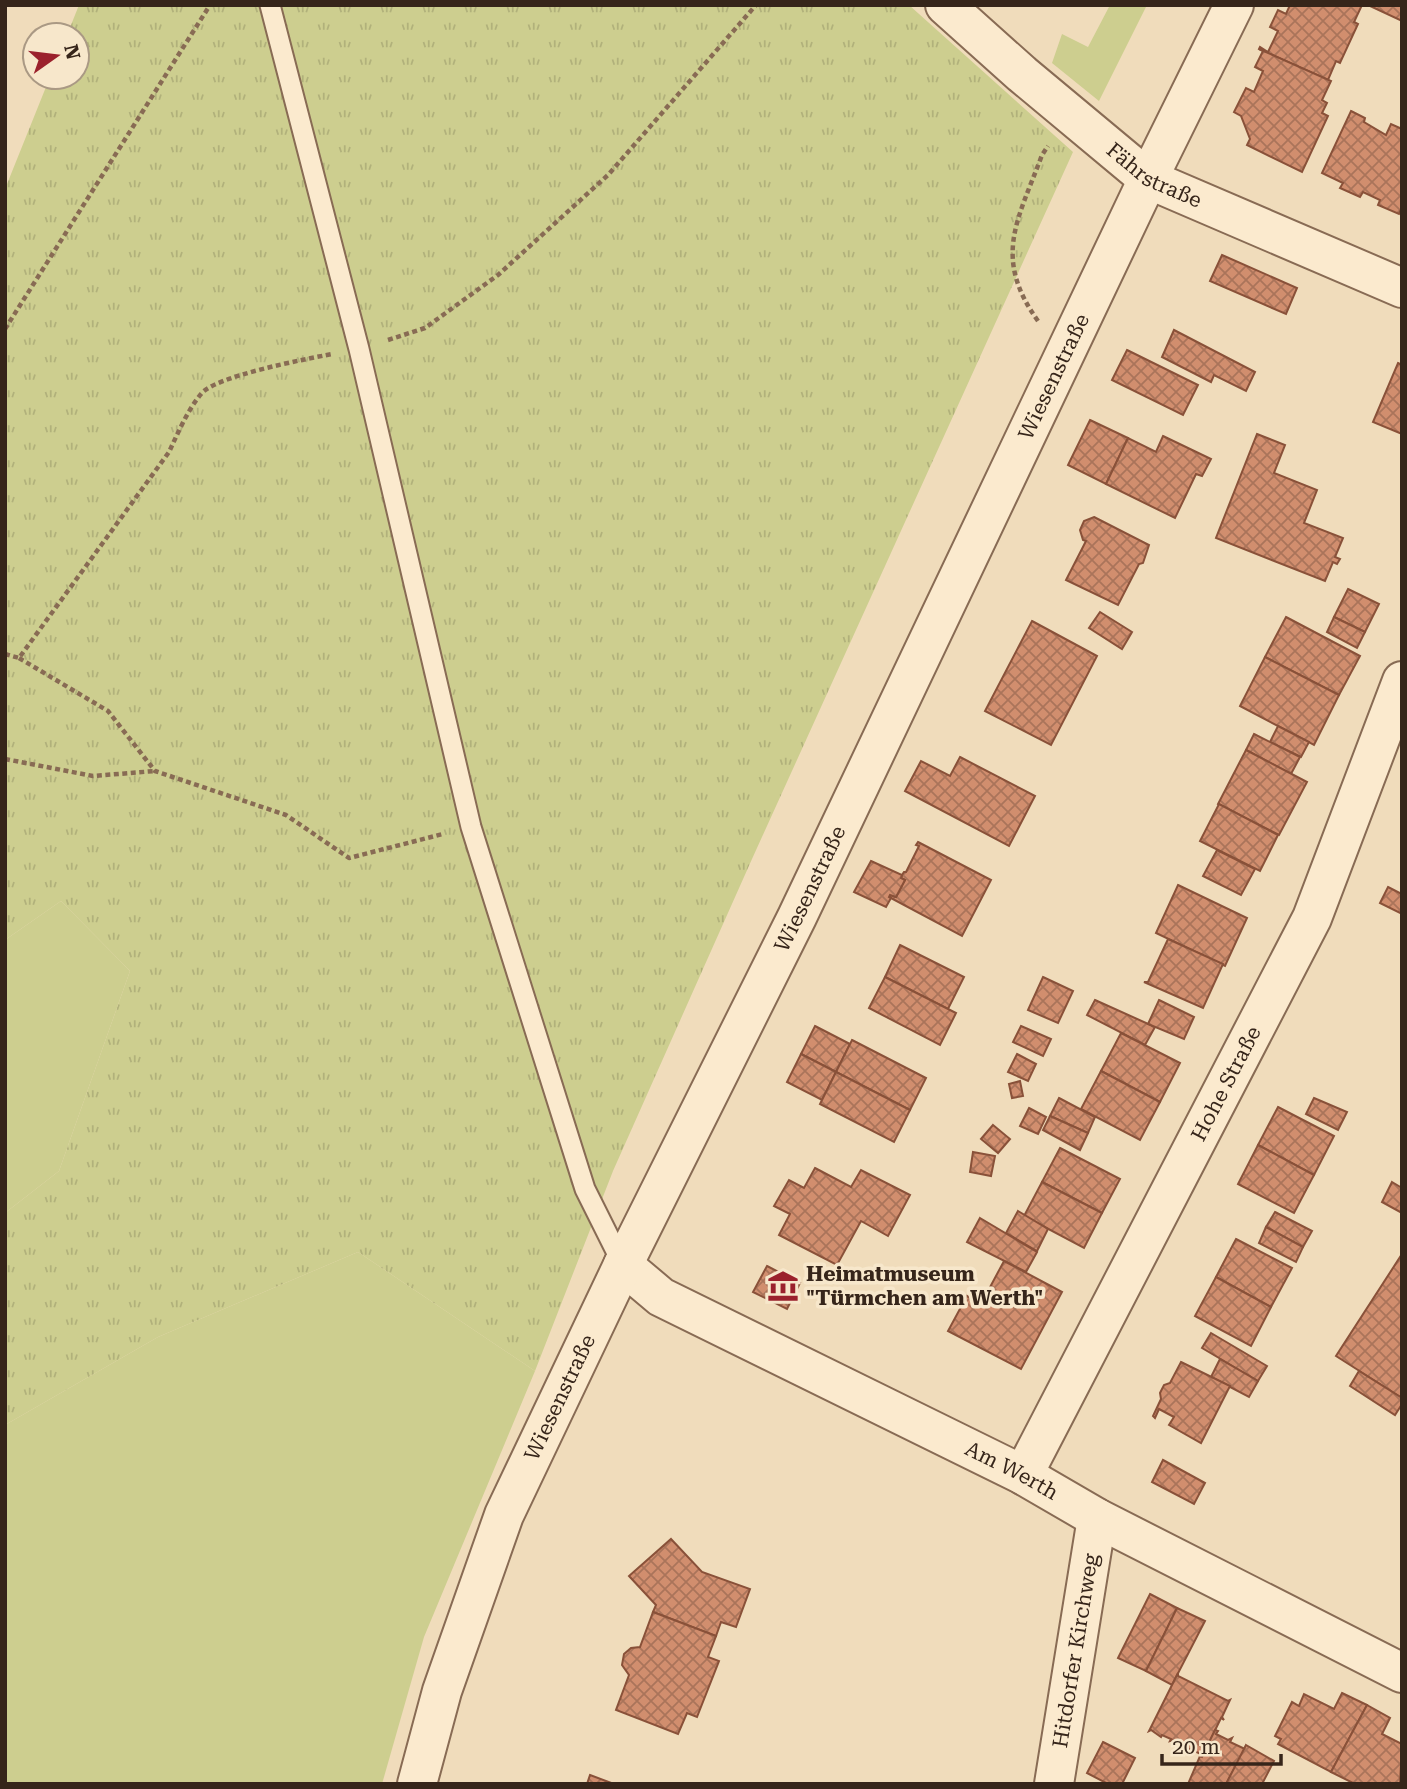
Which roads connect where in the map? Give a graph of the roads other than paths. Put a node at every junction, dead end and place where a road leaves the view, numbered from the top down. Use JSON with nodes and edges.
{"nodes":[{"id":1,"x":270,"y":5,"type":"edge"},
{"id":2,"x":945,"y":5,"type":"edge"},
{"id":3,"x":1234,"y":5,"type":"edge"},
{"id":4,"x":1148,"y":178,"type":"junction"},
{"id":5,"x":1402,"y":288,"type":"edge"},
{"id":6,"x":1402,"y":681,"type":"edge"},
{"id":7,"x":623,"y":1265,"type":"junction"},
{"id":8,"x":1023,"y":1475,"type":"junction"},
{"id":9,"x":1097,"y":1518,"type":"junction"},
{"id":10,"x":1402,"y":1673,"type":"edge"},
{"id":11,"x":417,"y":1784,"type":"edge"},
{"id":12,"x":1054,"y":1784,"type":"edge"}],
"edges":[{"from":1,"to":7,"type":"lane"},
{"from":2,"to":4,"type":"street","name":"Fährstraße"},
{"from":3,"to":4,"type":"street","name":"Wiesenstraße"},
{"from":4,"to":5,"type":"street","name":"Fährstraße"},
{"from":4,"to":7,"type":"street","name":"Wiesenstraße"},
{"from":6,"to":8,"type":"street","name":"Hohe Straße"},
{"from":7,"to":8,"type":"street","name":"Am Werth"},
{"from":7,"to":11,"type":"street","name":"Wiesenstraße"},
{"from":8,"to":9,"type":"street","name":"Am Werth"},
{"from":9,"to":10,"type":"street","name":"Am Werth"},
{"from":9,"to":12,"type":"street","name":"Hitdorfer Kirchweg"}]}
